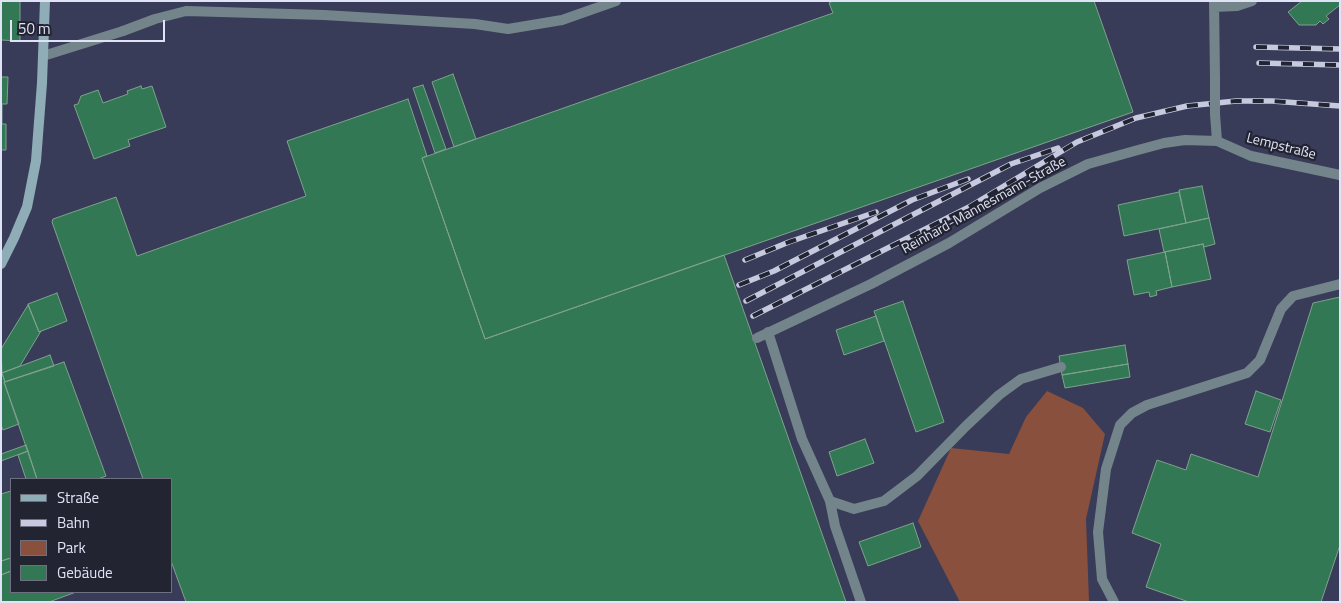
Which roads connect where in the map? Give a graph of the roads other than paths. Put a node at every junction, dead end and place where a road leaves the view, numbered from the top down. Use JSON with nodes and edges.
{"nodes":[{"id":1,"x":45,"y":1,"type":"edge"},
{"id":2,"x":616,"y":1,"type":"edge"},
{"id":3,"x":1252,"y":1,"type":"edge"},
{"id":4,"x":1214,"y":4,"type":"edge"},
{"id":5,"x":43,"y":56,"type":"junction"},
{"id":6,"x":1217,"y":141,"type":"junction"},
{"id":7,"x":1340,"y":175,"type":"edge"},
{"id":8,"x":1,"y":264,"type":"edge"},
{"id":9,"x":1340,"y":284,"type":"edge"},
{"id":10,"x":768,"y":332,"type":"junction"},
{"id":11,"x":757,"y":338,"type":"dead end"},
{"id":12,"x":1061,"y":367,"type":"dead end"},
{"id":13,"x":830,"y":502,"type":"junction"},
{"id":14,"x":861,"y":602,"type":"edge"},
{"id":15,"x":1114,"y":602,"type":"edge"}],
"edges":[{"from":1,"to":5,"type":"main road"},
{"from":2,"to":5,"type":"street"},
{"from":3,"to":4,"type":"street"},
{"from":4,"to":6,"type":"street","bridge":true},
{"from":5,"to":8,"type":"main road"},
{"from":6,"to":7,"type":"street","name":"Lempstraße"},
{"from":6,"to":10,"type":"street","name":"Reinhard-Mannesmann-Straße"},
{"from":9,"to":15,"type":"street"},
{"from":10,"to":11,"type":"street","name":"Reinhard-Mannesmann-Straße"},
{"from":10,"to":13,"type":"street"},
{"from":12,"to":13,"type":"street"},
{"from":13,"to":14,"type":"street"}]}
